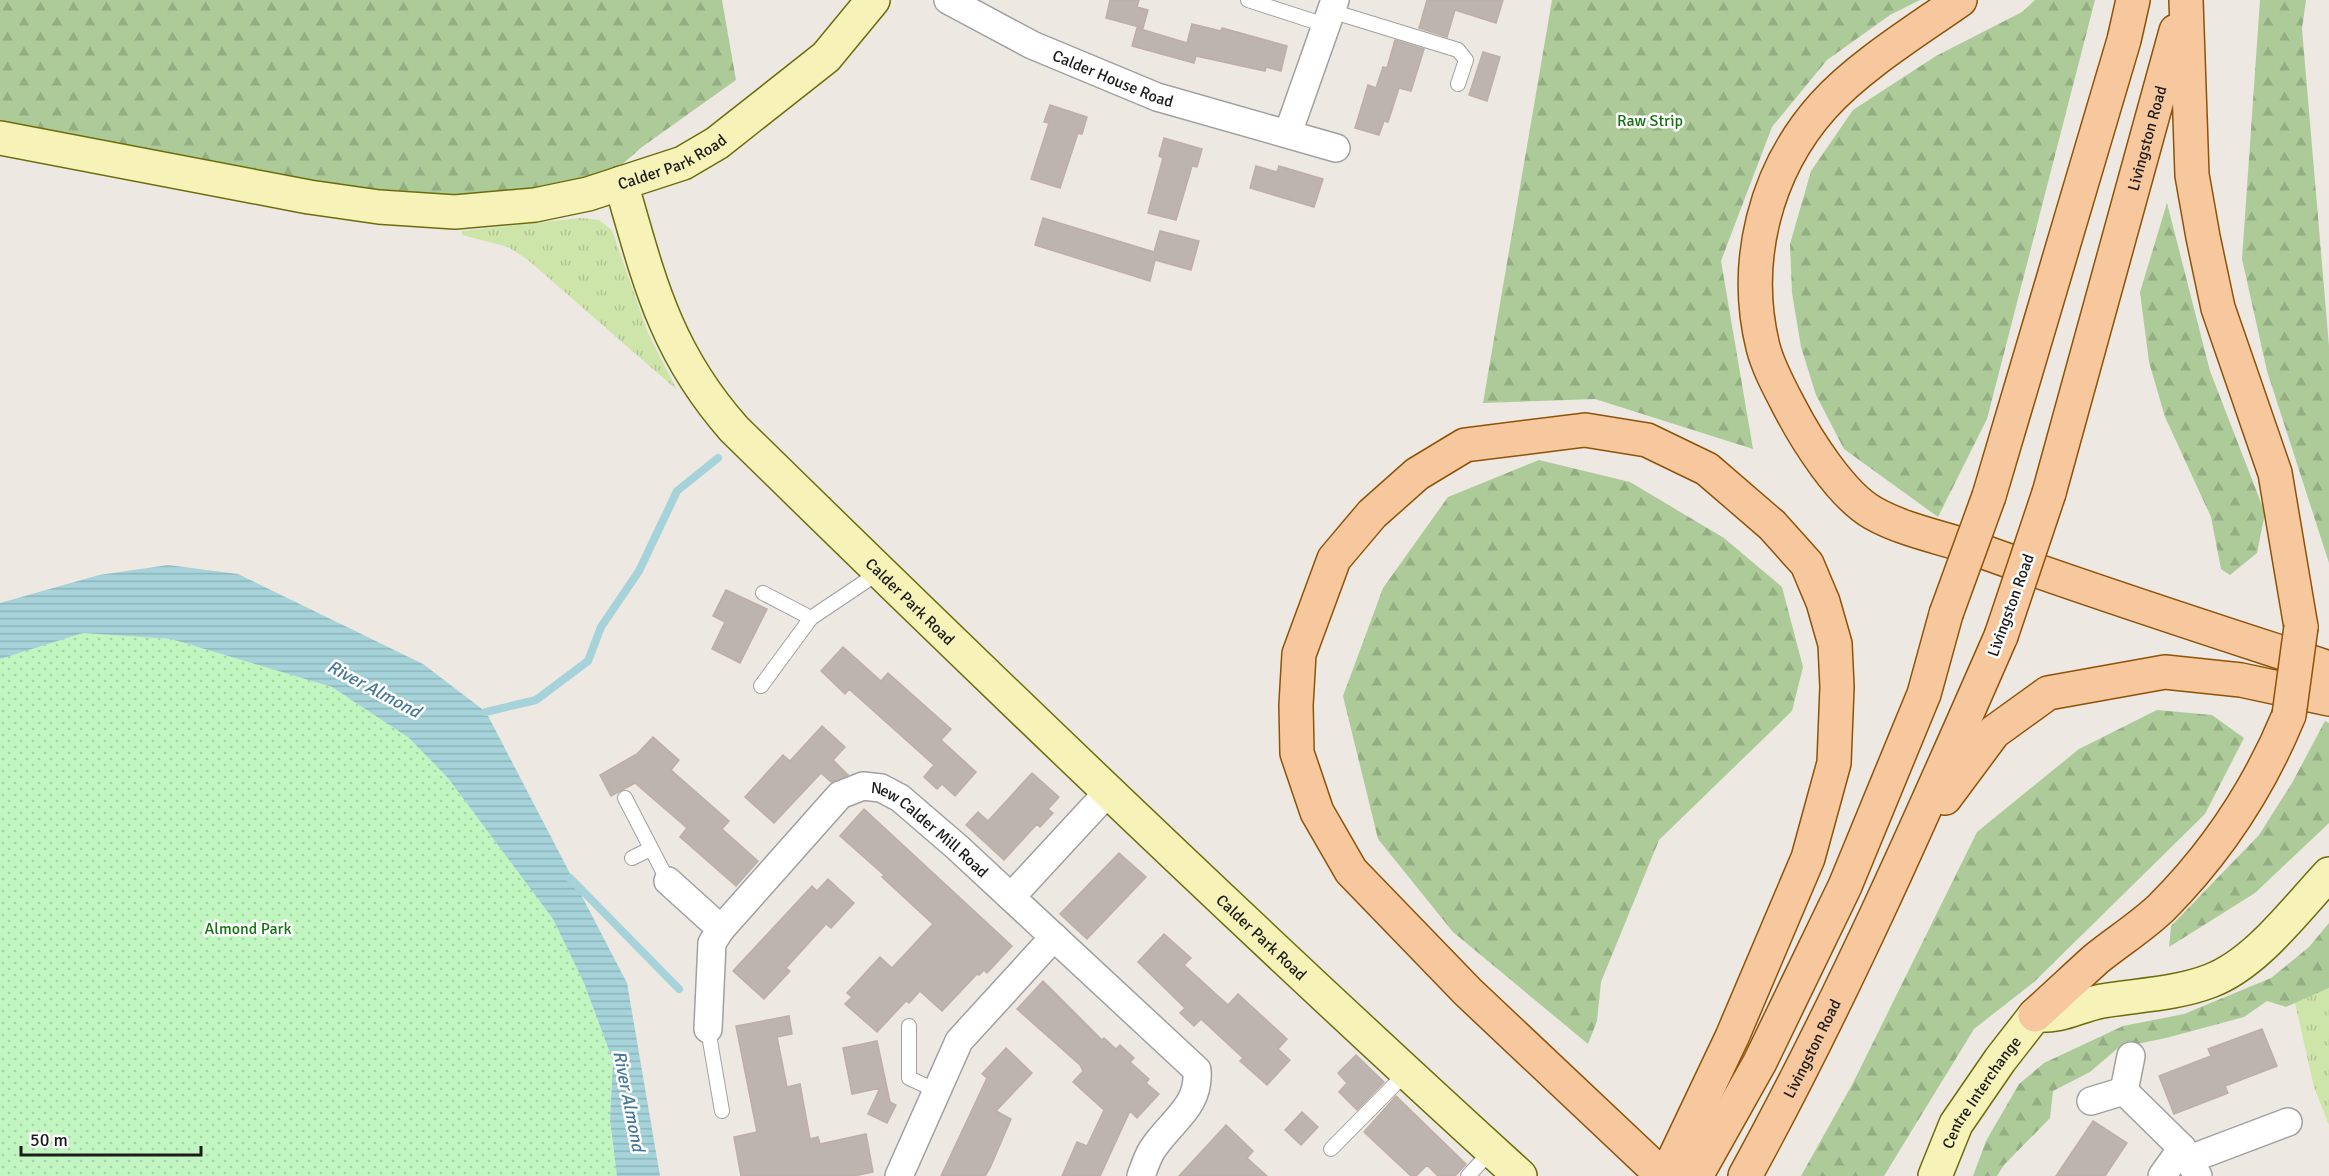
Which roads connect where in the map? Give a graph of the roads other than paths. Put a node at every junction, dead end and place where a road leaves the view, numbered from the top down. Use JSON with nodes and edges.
{"nodes":[{"id":1,"x":873,"y":0,"type":"edge"},
{"id":2,"x":948,"y":0,"type":"edge"},
{"id":3,"x":1248,"y":0,"type":"edge"},
{"id":4,"x":1960,"y":0,"type":"edge"},
{"id":5,"x":2133,"y":0,"type":"edge"},
{"id":6,"x":2185,"y":0,"type":"edge"},
{"id":7,"x":1330,"y":12,"type":"edge"},
{"id":8,"x":1458,"y":84,"type":"dead end"},
{"id":9,"x":1288,"y":133,"type":"junction"},
{"id":10,"x":0,"y":138,"type":"edge"},
{"id":11,"x":1336,"y":148,"type":"dead end"},
{"id":12,"x":621,"y":183,"type":"junction"},
{"id":13,"x":881,"y":571,"type":"junction"},
{"id":14,"x":763,"y":593,"type":"dead end"},
{"id":15,"x":811,"y":618,"type":"junction"},
{"id":16,"x":2329,"y":668,"type":"edge"},
{"id":17,"x":761,"y":686,"type":"dead end"},
{"id":18,"x":2329,"y":699,"type":"edge"},
{"id":19,"x":1109,"y":791,"type":"junction"},
{"id":20,"x":625,"y":798,"type":"dead end"},
{"id":21,"x":1910,"y":846,"type":"junction"},
{"id":22,"x":650,"y":849,"type":"junction"},
{"id":23,"x":632,"y":858,"type":"dead end"},
{"id":24,"x":2329,"y":874,"type":"edge"},
{"id":25,"x":668,"y":881,"type":"joint"},
{"id":26,"x":1011,"y":897,"type":"junction"},
{"id":27,"x":721,"y":929,"type":"junction"},
{"id":28,"x":1054,"y":937,"type":"junction"},
{"id":29,"x":2036,"y":1015,"type":"junction"},
{"id":30,"x":909,"y":1026,"type":"dead end"},
{"id":31,"x":708,"y":1029,"type":"joint"},
{"id":32,"x":2131,"y":1056,"type":"dead end"},
{"id":33,"x":1406,"y":1073,"type":"junction"},
{"id":34,"x":937,"y":1091,"type":"junction"},
{"id":35,"x":2124,"y":1091,"type":"junction"},
{"id":36,"x":2091,"y":1101,"type":"dead end"},
{"id":37,"x":722,"y":1111,"type":"dead end"},
{"id":38,"x":2288,"y":1122,"type":"dead end"},
{"id":39,"x":1331,"y":1149,"type":"dead end"},
{"id":40,"x":1492,"y":1150,"type":"junction"},
{"id":41,"x":2190,"y":1161,"type":"edge"},
{"id":42,"x":899,"y":1176,"type":"edge"},
{"id":43,"x":1141,"y":1176,"type":"edge"},
{"id":44,"x":1468,"y":1176,"type":"edge"},
{"id":45,"x":1520,"y":1176,"type":"edge"},
{"id":46,"x":1665,"y":1176,"type":"edge"},
{"id":47,"x":1696,"y":1176,"type":"edge"},
{"id":48,"x":1746,"y":1176,"type":"edge"},
{"id":49,"x":1935,"y":1176,"type":"edge"},
{"id":50,"x":2162,"y":1176,"type":"edge"}],
"edges":[{"from":1,"to":12,"type":"main road","name":"Calder Park Road"},
{"from":2,"to":9,"type":"street","name":"Calder House Road"},
{"from":3,"to":7,"type":"lane"},
{"from":4,"to":16,"type":"main road"},
{"from":5,"to":47,"type":"main road","bridge":true},
{"from":6,"to":21,"type":"main road","name":"Livingston Road","bridge":true},
{"from":6,"to":29,"type":"main road","bridge":true},
{"from":7,"to":8,"type":"lane"},
{"from":7,"to":9,"type":"street"},
{"from":9,"to":11,"type":"street","name":"Calder House Road"},
{"from":10,"to":12,"type":"main road"},
{"from":12,"to":13,"type":"main road","name":"Calder Park Road"},
{"from":13,"to":15,"type":"lane"},
{"from":13,"to":19,"type":"main road","name":"Calder Park Road"},
{"from":14,"to":15,"type":"lane"},
{"from":15,"to":17,"type":"lane"},
{"from":18,"to":21,"type":"main road"},
{"from":19,"to":26,"type":"street"},
{"from":19,"to":33,"type":"main road","name":"Calder Park Road"},
{"from":20,"to":22,"type":"lane"},
{"from":21,"to":48,"type":"main road","name":"Livingston Road"},
{"from":22,"to":23,"type":"lane"},
{"from":22,"to":25,"type":"lane"},
{"from":24,"to":29,"type":"main road"},
{"from":25,"to":27,"type":"street"},
{"from":26,"to":27,"type":"street","name":"New Calder Mill Road"},
{"from":26,"to":28,"type":"street","name":"New Calder Mill Road"},
{"from":27,"to":31,"type":"street","name":"New Calder Mill Road"},
{"from":28,"to":34,"type":"street"},
{"from":28,"to":43,"type":"street","name":"New Calder Mill Road"},
{"from":29,"to":49,"type":"main road","name":"Centre Interchange"},
{"from":30,"to":34,"type":"lane"},
{"from":31,"to":37,"type":"lane"},
{"from":32,"to":35,"type":"street"},
{"from":33,"to":39,"type":"lane"},
{"from":33,"to":40,"type":"main road","name":"Calder Park Road"},
{"from":34,"to":42,"type":"street"},
{"from":35,"to":36,"type":"street"},
{"from":35,"to":41,"type":"street"},
{"from":38,"to":41,"type":"street"},
{"from":40,"to":44,"type":"lane"},
{"from":40,"to":45,"type":"main road","name":"Calder Park Road"},
{"from":41,"to":50,"type":"street"},
{"from":46,"to":46,"type":"main road"}]}
